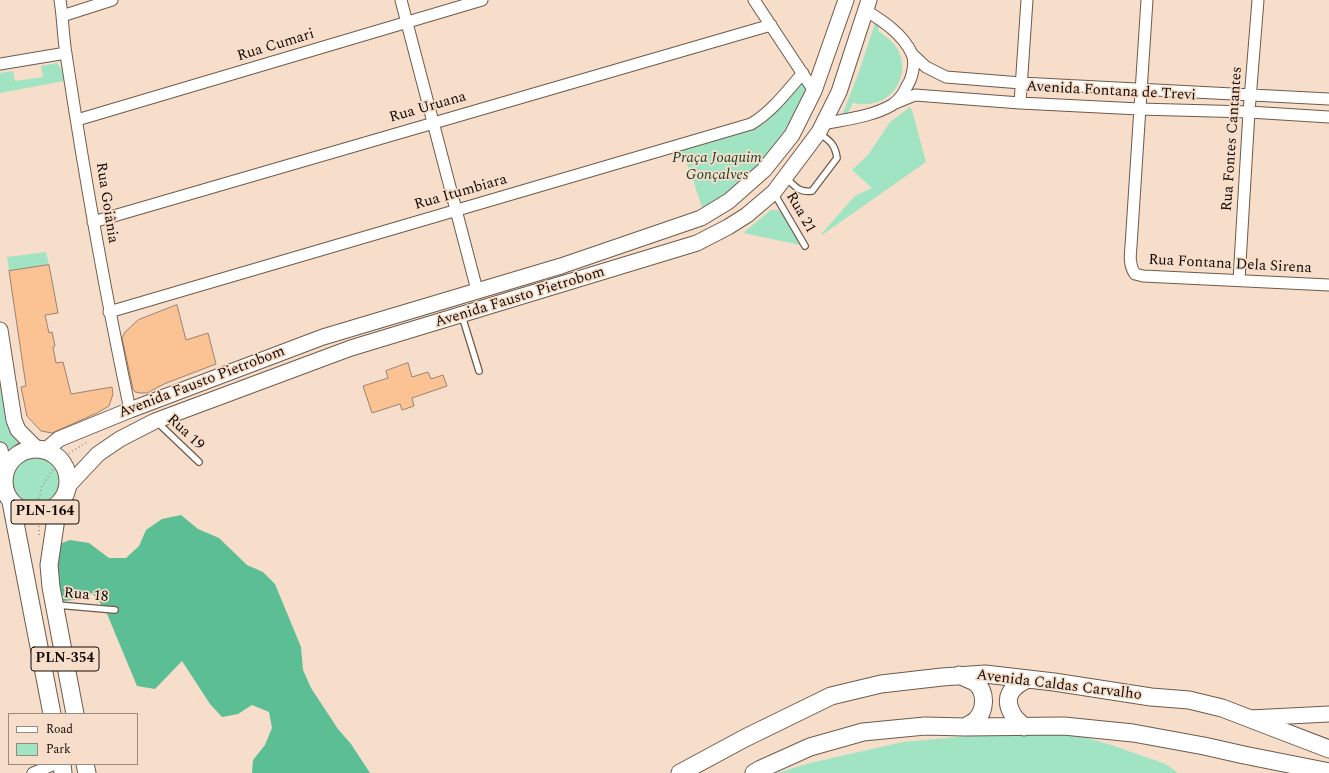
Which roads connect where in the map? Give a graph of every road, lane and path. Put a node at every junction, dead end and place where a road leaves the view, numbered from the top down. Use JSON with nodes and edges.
{"nodes":[{"id":1,"x":60,"y":0,"type":"edge"},
{"id":2,"x":112,"y":0,"type":"edge"},
{"id":3,"x":401,"y":0,"type":"edge"},
{"id":4,"x":482,"y":0,"type":"edge"},
{"id":5,"x":754,"y":0,"type":"edge"},
{"id":6,"x":846,"y":0,"type":"edge"},
{"id":7,"x":1027,"y":0,"type":"edge"},
{"id":8,"x":1147,"y":0,"type":"edge"},
{"id":9,"x":1258,"y":0,"type":"edge"},
{"id":10,"x":867,"y":5,"type":"edge"},
{"id":11,"x":62,"y":16,"type":"junction"},
{"id":12,"x":407,"y":22,"type":"junction"},
{"id":13,"x":771,"y":24,"type":"junction"},
{"id":14,"x":66,"y":53,"type":"junction"},
{"id":15,"x":913,"y":55,"type":"junction"},
{"id":16,"x":0,"y":64,"type":"edge"},
{"id":17,"x":803,"y":73,"type":"junction"},
{"id":18,"x":1021,"y":84,"type":"junction"},
{"id":19,"x":1141,"y":88,"type":"junction"},
{"id":20,"x":814,"y":91,"type":"junction"},
{"id":21,"x":1251,"y":95,"type":"junction"},
{"id":22,"x":1329,"y":98,"type":"edge"},
{"id":23,"x":1020,"y":103,"type":"junction"},
{"id":24,"x":893,"y":104,"type":"junction"},
{"id":25,"x":1139,"y":109,"type":"junction"},
{"id":26,"x":1249,"y":112,"type":"junction"},
{"id":27,"x":1329,"y":117,"type":"edge"},
{"id":28,"x":77,"y":120,"type":"junction"},
{"id":29,"x":433,"y":122,"type":"junction"},
{"id":30,"x":821,"y":128,"type":"junction"},
{"id":31,"x":786,"y":178,"type":"junction"},
{"id":32,"x":774,"y":192,"type":"junction"},
{"id":33,"x":456,"y":210,"type":"junction"},
{"id":34,"x":93,"y":222,"type":"junction"},
{"id":35,"x":805,"y":246,"type":"dead end"},
{"id":36,"x":1240,"y":280,"type":"junction"},
{"id":37,"x":1329,"y":285,"type":"edge"},
{"id":38,"x":477,"y":290,"type":"junction"},
{"id":39,"x":109,"y":312,"type":"junction"},
{"id":40,"x":462,"y":315,"type":"junction"},
{"id":41,"x":0,"y":330,"type":"edge"},
{"id":42,"x":479,"y":371,"type":"dead end"},
{"id":43,"x":130,"y":410,"type":"junction"},
{"id":44,"x":155,"y":421,"type":"junction"},
{"id":45,"x":41,"y":449,"type":"junction"},
{"id":46,"x":0,"y":450,"type":"edge"},
{"id":47,"x":60,"y":459,"type":"junction"},
{"id":48,"x":199,"y":462,"type":"dead end"},
{"id":49,"x":5,"y":471,"type":"junction"},
{"id":50,"x":68,"y":486,"type":"junction"},
{"id":51,"x":39,"y":500,"type":"dead end"},
{"id":52,"x":11,"y":502,"type":"junction"},
{"id":53,"x":58,"y":505,"type":"junction"},
{"id":54,"x":55,"y":605,"type":"junction"},
{"id":55,"x":115,"y":610,"type":"dead end"},
{"id":56,"x":960,"y":675,"type":"junction"},
{"id":57,"x":1028,"y":679,"type":"junction"},
{"id":58,"x":52,"y":713,"type":"edge"},
{"id":59,"x":75,"y":713,"type":"edge"},
{"id":60,"x":1329,"y":714,"type":"edge"},
{"id":61,"x":1248,"y":718,"type":"junction"},
{"id":62,"x":965,"y":727,"type":"junction"},
{"id":63,"x":1024,"y":727,"type":"junction"},
{"id":64,"x":1329,"y":749,"type":"edge"},
{"id":65,"x":53,"y":765,"type":"edge"},
{"id":66,"x":1329,"y":772,"type":"edge"},
{"id":67,"x":33,"y":773,"type":"edge"},
{"id":68,"x":680,"y":773,"type":"edge"},
{"id":69,"x":754,"y":773,"type":"edge"}],
"edges":[{"from":1,"to":11,"type":"street","name":"Rua Goiânia"},
{"from":2,"to":11,"type":"street"},
{"from":3,"to":12,"type":"street"},
{"from":4,"to":12,"type":"street","name":"Rua Cumari"},
{"from":5,"to":13,"type":"street"},
{"from":6,"to":20,"type":"main road","name":"Avenida Fausto Pietrobom"},
{"from":7,"to":18,"type":"street"},
{"from":8,"to":19,"type":"street"},
{"from":9,"to":21,"type":"street","name":"Rua Fontes Cantantes"},
{"from":10,"to":15,"type":"street","name":"Avenida Fontana de Trevi"},
{"from":10,"to":30,"type":"main road","name":"Avenida Fausto Pietrobom","number":"PLN-164"},
{"from":11,"to":14,"type":"street","name":"Rua Goiânia"},
{"from":12,"to":28,"type":"street","name":"Rua Cumari"},
{"from":12,"to":29,"type":"street"},
{"from":13,"to":17,"type":"street"},
{"from":13,"to":29,"type":"street","name":"Rua Uruana"},
{"from":14,"to":16,"type":"street"},
{"from":14,"to":28,"type":"street","name":"Rua Goiânia"},
{"from":15,"to":18,"type":"street","name":"Avenida Fontana de Trevi"},
{"from":15,"to":24,"type":"street","name":"Avenida Fontana de Trevi"},
{"from":17,"to":20,"type":"street"},
{"from":17,"to":33,"type":"street","name":"Rua Itumbiara"},
{"from":18,"to":19,"type":"street","name":"Avenida Fontana de Trevi"},
{"from":18,"to":23,"type":"street"},
{"from":19,"to":21,"type":"street","name":"Avenida Fontana de Trevi"},
{"from":19,"to":25,"type":"street"},
{"from":20,"to":38,"type":"main road","name":"Avenida Fausto Pietrobom"},
{"from":21,"to":22,"type":"street","name":"Avenida Fontana de Trevi"},
{"from":21,"to":26,"type":"street","name":"Rua Fontes Cantantes"},
{"from":23,"to":24,"type":"street","name":"Avenida Fontana de Trevi"},
{"from":23,"to":25,"type":"street","name":"Avenida Fontana de Trevi"},
{"from":24,"to":30,"type":"street","name":"Avenida Fontana de Trevi"},
{"from":25,"to":26,"type":"street","name":"Avenida Fontana de Trevi"},
{"from":25,"to":36,"type":"street","name":"Rua Fontana Dela Sirena"},
{"from":26,"to":27,"type":"street","name":"Avenida Fontana de Trevi"},
{"from":26,"to":36,"type":"street","name":"Rua Fontes Cantantes"},
{"from":28,"to":34,"type":"street","name":"Rua Goiânia"},
{"from":29,"to":33,"type":"street"},
{"from":29,"to":34,"type":"street","name":"Rua Uruana"},
{"from":30,"to":31,"type":"main road","name":"Avenida Fausto Pietrobom","number":"PLN-164"},
{"from":30,"to":31,"type":"lane"},
{"from":31,"to":32,"type":"main road","name":"Avenida Fausto Pietrobom","number":"PLN-164"},
{"from":32,"to":35,"type":"lane","name":"Rua 21"},
{"from":32,"to":40,"type":"main road","name":"Avenida Fausto Pietrobom","number":"PLN-164"},
{"from":33,"to":38,"type":"street"},
{"from":33,"to":39,"type":"street","name":"Rua Itumbiara"},
{"from":34,"to":39,"type":"street","name":"Rua Goiânia"},
{"from":36,"to":37,"type":"street","name":"Rua Fontana Dela Sirena"},
{"from":38,"to":43,"type":"main road","name":"Avenida Fausto Pietrobom"},
{"from":39,"to":43,"type":"street","name":"Rua Goiânia"},
{"from":40,"to":42,"type":"lane"},
{"from":40,"to":44,"type":"main road","name":"Avenida Fausto Pietrobom","number":"PLN-164"},
{"from":41,"to":45,"type":"main road"},
{"from":43,"to":45,"type":"main road","name":"Avenida Fausto Pietrobom"},
{"from":44,"to":48,"type":"lane","name":"Rua 19"},
{"from":44,"to":50,"type":"main road","name":"Avenida Fausto Pietrobom","number":"PLN-164"},
{"from":45,"to":47,"type":"main road"},
{"from":45,"to":49,"type":"main road"},
{"from":46,"to":49,"type":"main road","number":"PLN-354"},
{"from":47,"to":50,"type":"main road"},
{"from":47,"to":51,"type":"path"},
{"from":49,"to":52,"type":"main road","number":"PLN-354"},
{"from":50,"to":53,"type":"main road","number":"PLN-164"},
{"from":52,"to":53,"type":"main road","number":"PLN-164"},
{"from":52,"to":58,"type":"main road","number":"PLN-354"},
{"from":53,"to":54,"type":"main road","number":"PLN-354"},
{"from":54,"to":55,"type":"lane","name":"Rua 18"},
{"from":54,"to":59,"type":"main road","number":"PLN-354"},
{"from":56,"to":57,"type":"main road","name":"Avenida Caldas Carvalho"},
{"from":56,"to":62,"type":"main road"},
{"from":56,"to":68,"type":"main road","name":"Avenida Caldas Carvalho"},
{"from":57,"to":61,"type":"main road","name":"Avenida Caldas Carvalho"},
{"from":57,"to":63,"type":"main road"},
{"from":60,"to":61,"type":"main road"},
{"from":61,"to":64,"type":"main road","name":"Avenida Caldas Carvalho"},
{"from":62,"to":63,"type":"main road"},
{"from":62,"to":69,"type":"main road"},
{"from":63,"to":66,"type":"main road"},
{"from":65,"to":67,"type":"street"}]}
